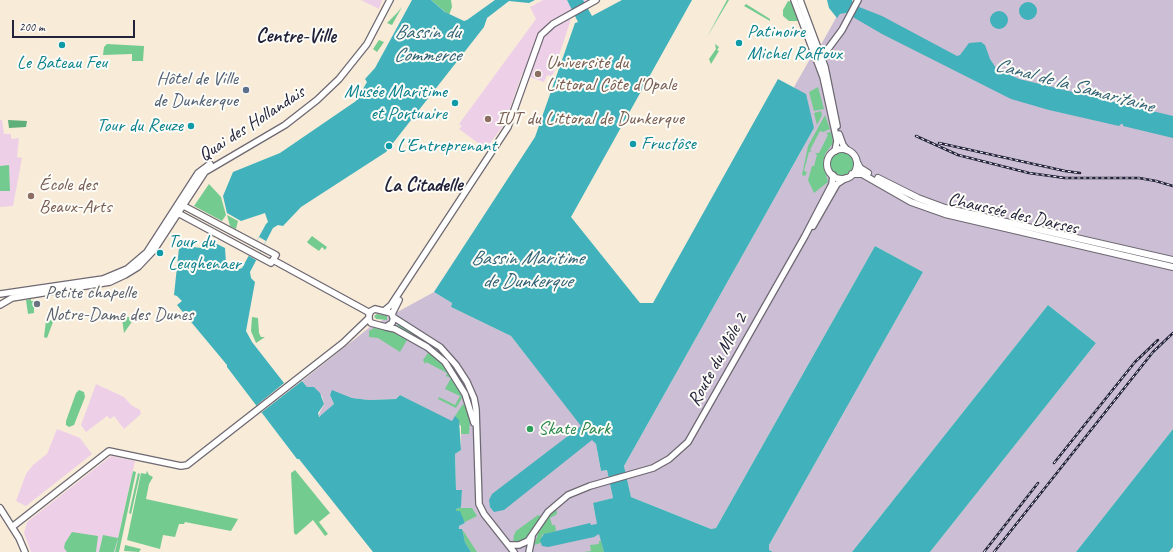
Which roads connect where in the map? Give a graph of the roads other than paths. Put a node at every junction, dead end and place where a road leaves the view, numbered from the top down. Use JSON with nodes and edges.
{"nodes":[{"id":1,"x":387,"y":0,"type":"edge"},
{"id":2,"x":390,"y":0,"type":"edge"},
{"id":3,"x":596,"y":0,"type":"edge"},
{"id":4,"x":794,"y":0,"type":"edge"},
{"id":5,"x":800,"y":0,"type":"edge"},
{"id":6,"x":858,"y":1,"type":"edge"},
{"id":7,"x":812,"y":37,"type":"junction"},
{"id":8,"x":819,"y":58,"type":"junction"},
{"id":9,"x":336,"y":80,"type":"junction"},
{"id":10,"x":836,"y":150,"type":"junction"},
{"id":11,"x":847,"y":150,"type":"junction"},
{"id":12,"x":857,"y":162,"type":"junction"},
{"id":13,"x":852,"y":174,"type":"junction"},
{"id":14,"x":833,"y":175,"type":"junction"},
{"id":15,"x":846,"y":178,"type":"junction"},
{"id":16,"x":180,"y":205,"type":"junction"},
{"id":17,"x":176,"y":212,"type":"junction"},
{"id":18,"x":443,"y":227,"type":"junction"},
{"id":19,"x":805,"y":236,"type":"junction"},
{"id":20,"x":273,"y":259,"type":"junction"},
{"id":21,"x":1173,"y":260,"type":"edge"},
{"id":22,"x":1173,"y":267,"type":"edge"},
{"id":23,"x":1,"y":294,"type":"edge"},
{"id":24,"x":12,"y":296,"type":"junction"},
{"id":25,"x":0,"y":300,"type":"edge"},
{"id":26,"x":0,"y":304,"type":"edge"},
{"id":27,"x":385,"y":310,"type":"junction"},
{"id":28,"x":393,"y":315,"type":"junction"},
{"id":29,"x":369,"y":316,"type":"junction"},
{"id":30,"x":374,"y":324,"type":"junction"},
{"id":31,"x":386,"y":327,"type":"junction"},
{"id":32,"x":343,"y":343,"type":"junction"},
{"id":33,"x":476,"y":441,"type":"junction"},
{"id":34,"x":0,"y":508,"type":"edge"},
{"id":35,"x":12,"y":527,"type":"junction"},
{"id":36,"x":532,"y":536,"type":"junction"},
{"id":37,"x":509,"y":545,"type":"junction"},
{"id":38,"x":25,"y":552,"type":"edge"},
{"id":39,"x":514,"y":552,"type":"edge"},
{"id":40,"x":529,"y":552,"type":"edge"}],
"edges":[{"from":1,"to":9,"type":"main road","name":"Quai des Hollandais"},
{"from":2,"to":9,"type":"main road","name":"Quai des Hollandais"},
{"from":3,"to":18,"type":"main road"},
{"from":4,"to":7,"type":"main road"},
{"from":5,"to":7,"type":"main road"},
{"from":6,"to":8,"type":"main road"},
{"from":7,"to":8,"type":"main road"},
{"from":8,"to":10,"type":"main road"},
{"from":8,"to":11,"type":"main road"},
{"from":9,"to":16,"type":"main road","name":"Quai des Hollandais"},
{"from":10,"to":11,"type":"main road"},
{"from":10,"to":14,"type":"main road"},
{"from":11,"to":12,"type":"main road"},
{"from":12,"to":13,"type":"main road"},
{"from":12,"to":21,"type":"main road","name":"Chaussée des Darses"},
{"from":13,"to":15,"type":"main road"},
{"from":13,"to":22,"type":"main road","name":"Chaussée des Darses"},
{"from":14,"to":15,"type":"main road"},
{"from":14,"to":19,"type":"main road","name":"Route du Môle 2"},
{"from":15,"to":19,"type":"main road","name":"Route du Môle 2"},
{"from":16,"to":17,"type":"main road"},
{"from":16,"to":20,"type":"main road"},
{"from":17,"to":20,"type":"main road"},
{"from":17,"to":24,"type":"main road"},
{"from":18,"to":27,"type":"main road"},
{"from":18,"to":28,"type":"main road"},
{"from":19,"to":36,"type":"main road","name":"Route du Môle 2"},
{"from":20,"to":29,"type":"main road"},
{"from":23,"to":24,"type":"main road"},
{"from":23,"to":25,"type":"main road"},
{"from":24,"to":26,"type":"main road"},
{"from":27,"to":28,"type":"main road"},
{"from":27,"to":29,"type":"main road"},
{"from":28,"to":31,"type":"main road"},
{"from":28,"to":33,"type":"main road"},
{"from":29,"to":30,"type":"main road"},
{"from":29,"to":32,"type":"main road"},
{"from":30,"to":31,"type":"main road"},
{"from":30,"to":32,"type":"main road"},
{"from":31,"to":33,"type":"main road"},
{"from":32,"to":35,"type":"main road"},
{"from":33,"to":37,"type":"main road"},
{"from":34,"to":35,"type":"main road"},
{"from":35,"to":38,"type":"main road"},
{"from":36,"to":37,"type":"main road"},
{"from":36,"to":40,"type":"main road","name":"Route du Môle 2"},
{"from":37,"to":39,"type":"main road"}]}
